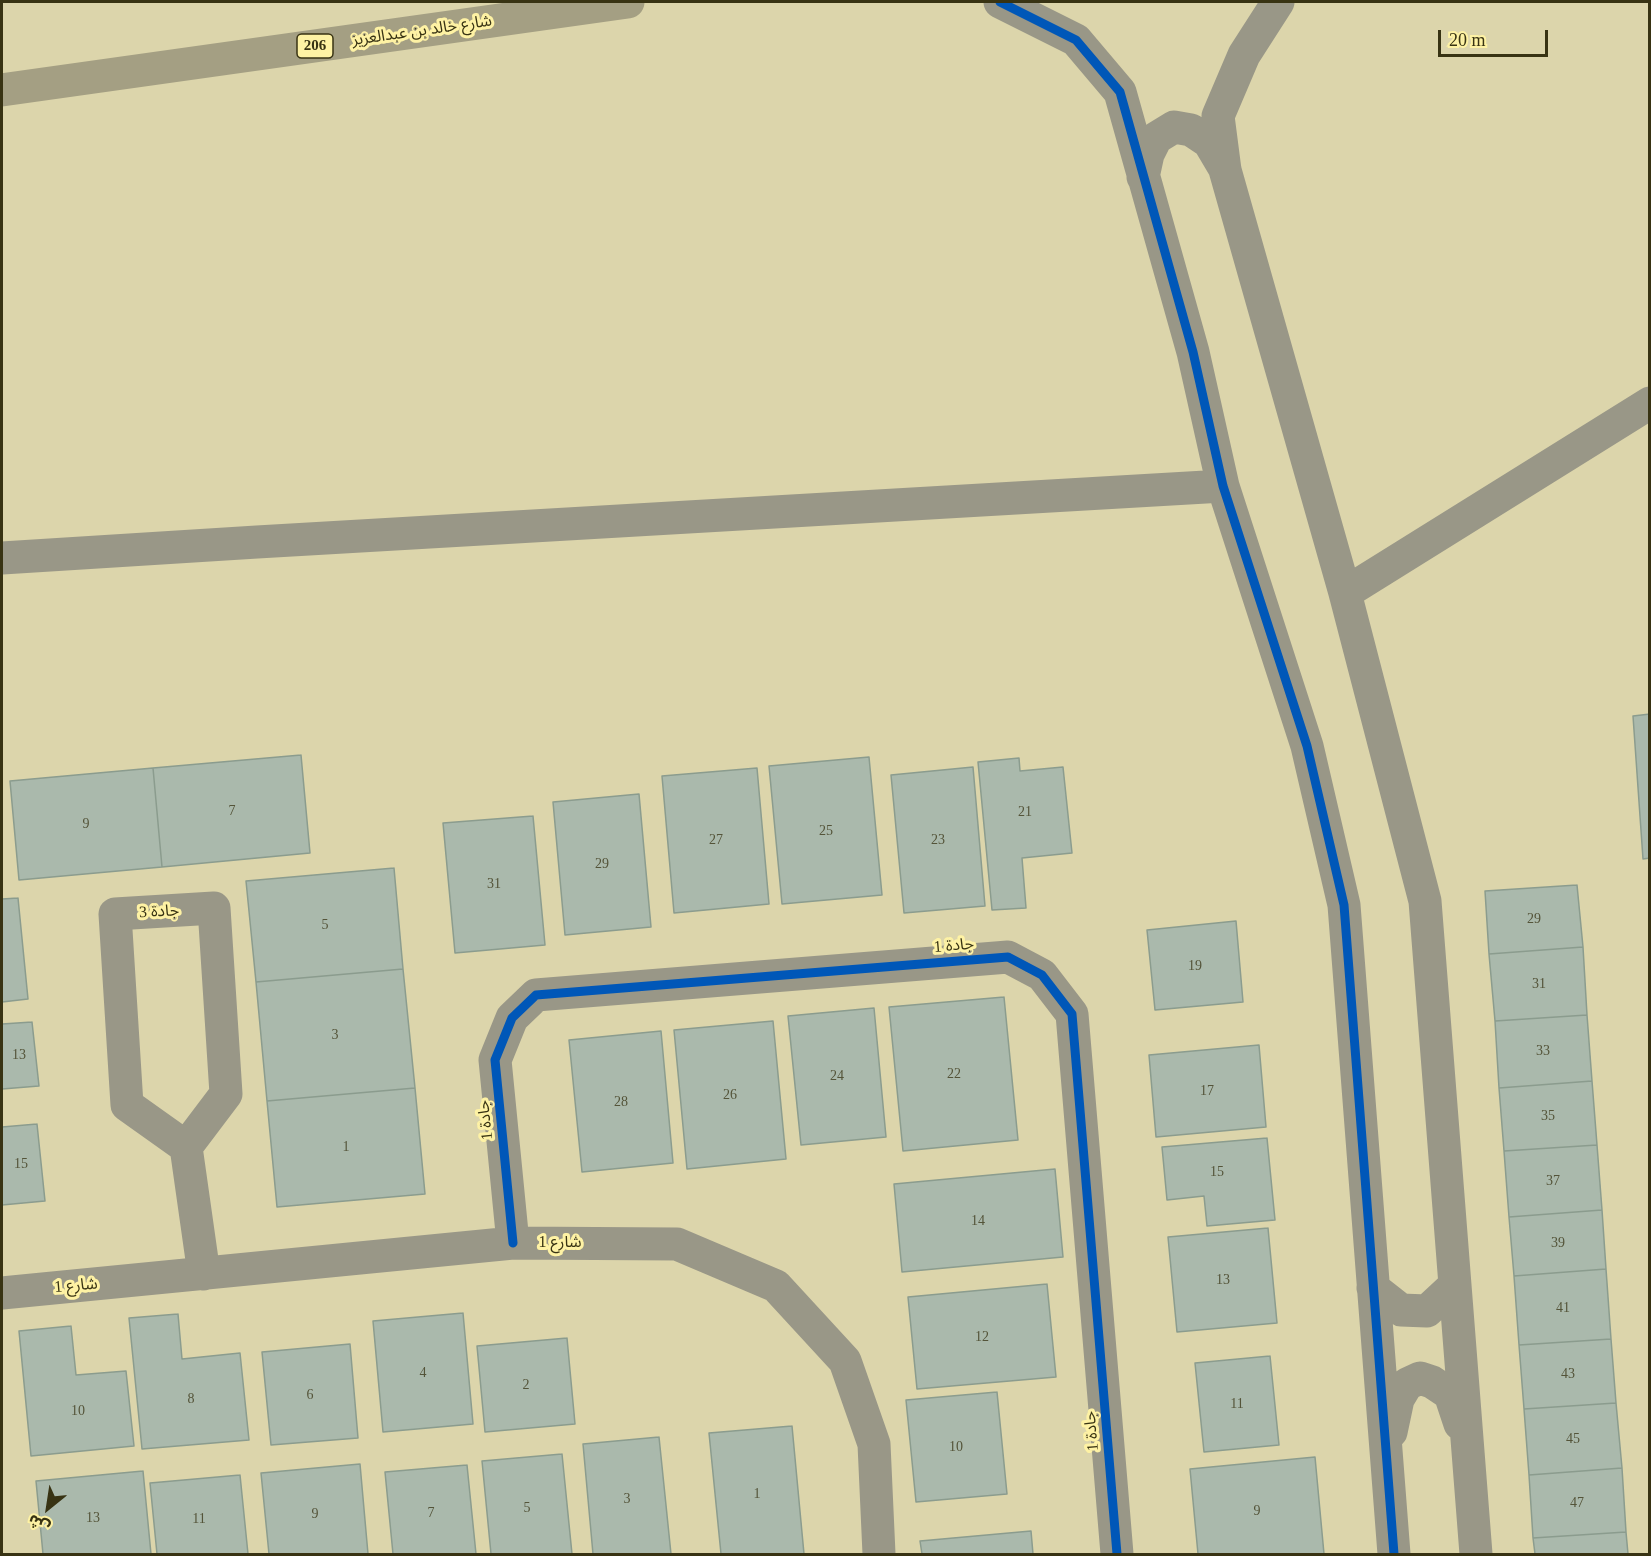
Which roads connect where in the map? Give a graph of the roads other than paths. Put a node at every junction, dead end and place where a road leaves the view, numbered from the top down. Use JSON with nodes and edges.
{"nodes":[{"id":1,"x":628,"y":2,"type":"edge"},
{"id":2,"x":1000,"y":2,"type":"edge"},
{"id":3,"x":1278,"y":2,"type":"edge"},
{"id":4,"x":2,"y":90,"type":"edge"},
{"id":5,"x":1225,"y":170,"type":"junction"},
{"id":6,"x":1143,"y":177,"type":"junction"},
{"id":7,"x":1650,"y":403,"type":"edge"},
{"id":8,"x":1224,"y":486,"type":"junction"},
{"id":9,"x":2,"y":558,"type":"edge"},
{"id":10,"x":1345,"y":593,"type":"junction"},
{"id":11,"x":186,"y":1147,"type":"junction"},
{"id":12,"x":513,"y":1243,"type":"junction"},
{"id":13,"x":204,"y":1274,"type":"junction"},
{"id":14,"x":1455,"y":1285,"type":"junction"},
{"id":15,"x":1373,"y":1288,"type":"junction"},
{"id":16,"x":2,"y":1293,"type":"edge"},
{"id":17,"x":1467,"y":1446,"type":"junction"},
{"id":18,"x":1386,"y":1452,"type":"junction"},
{"id":19,"x":879,"y":1554,"type":"edge"},
{"id":20,"x":1118,"y":1554,"type":"edge"},
{"id":21,"x":1394,"y":1554,"type":"edge"},
{"id":22,"x":1476,"y":1554,"type":"edge"}],
"edges":[{"from":1,"to":4,"type":"main road","name":"شارع خالد بن عبدالعزيز","number":"206"},
{"from":2,"to":6,"type":"street"},
{"from":3,"to":5,"type":"street"},
{"from":5,"to":6,"type":"street"},
{"from":5,"to":10,"type":"street"},
{"from":6,"to":8,"type":"street"},
{"from":7,"to":10,"type":"street"},
{"from":8,"to":9,"type":"street"},
{"from":8,"to":15,"type":"street"},
{"from":10,"to":14,"type":"street"},
{"from":11,"to":11,"type":"street","name":"جادة 3"},
{"from":11,"to":13,"type":"street"},
{"from":12,"to":13,"type":"street","name":"شارع 1"},
{"from":12,"to":19,"type":"street","name":"شارع 1"},
{"from":12,"to":20,"type":"street","name":"جادة 1"},
{"from":13,"to":16,"type":"street","name":"شارع 1"},
{"from":14,"to":15,"type":"street"},
{"from":14,"to":17,"type":"street"},
{"from":15,"to":18,"type":"street"},
{"from":17,"to":18,"type":"street"},
{"from":17,"to":22,"type":"street"},
{"from":18,"to":21,"type":"street"}]}
